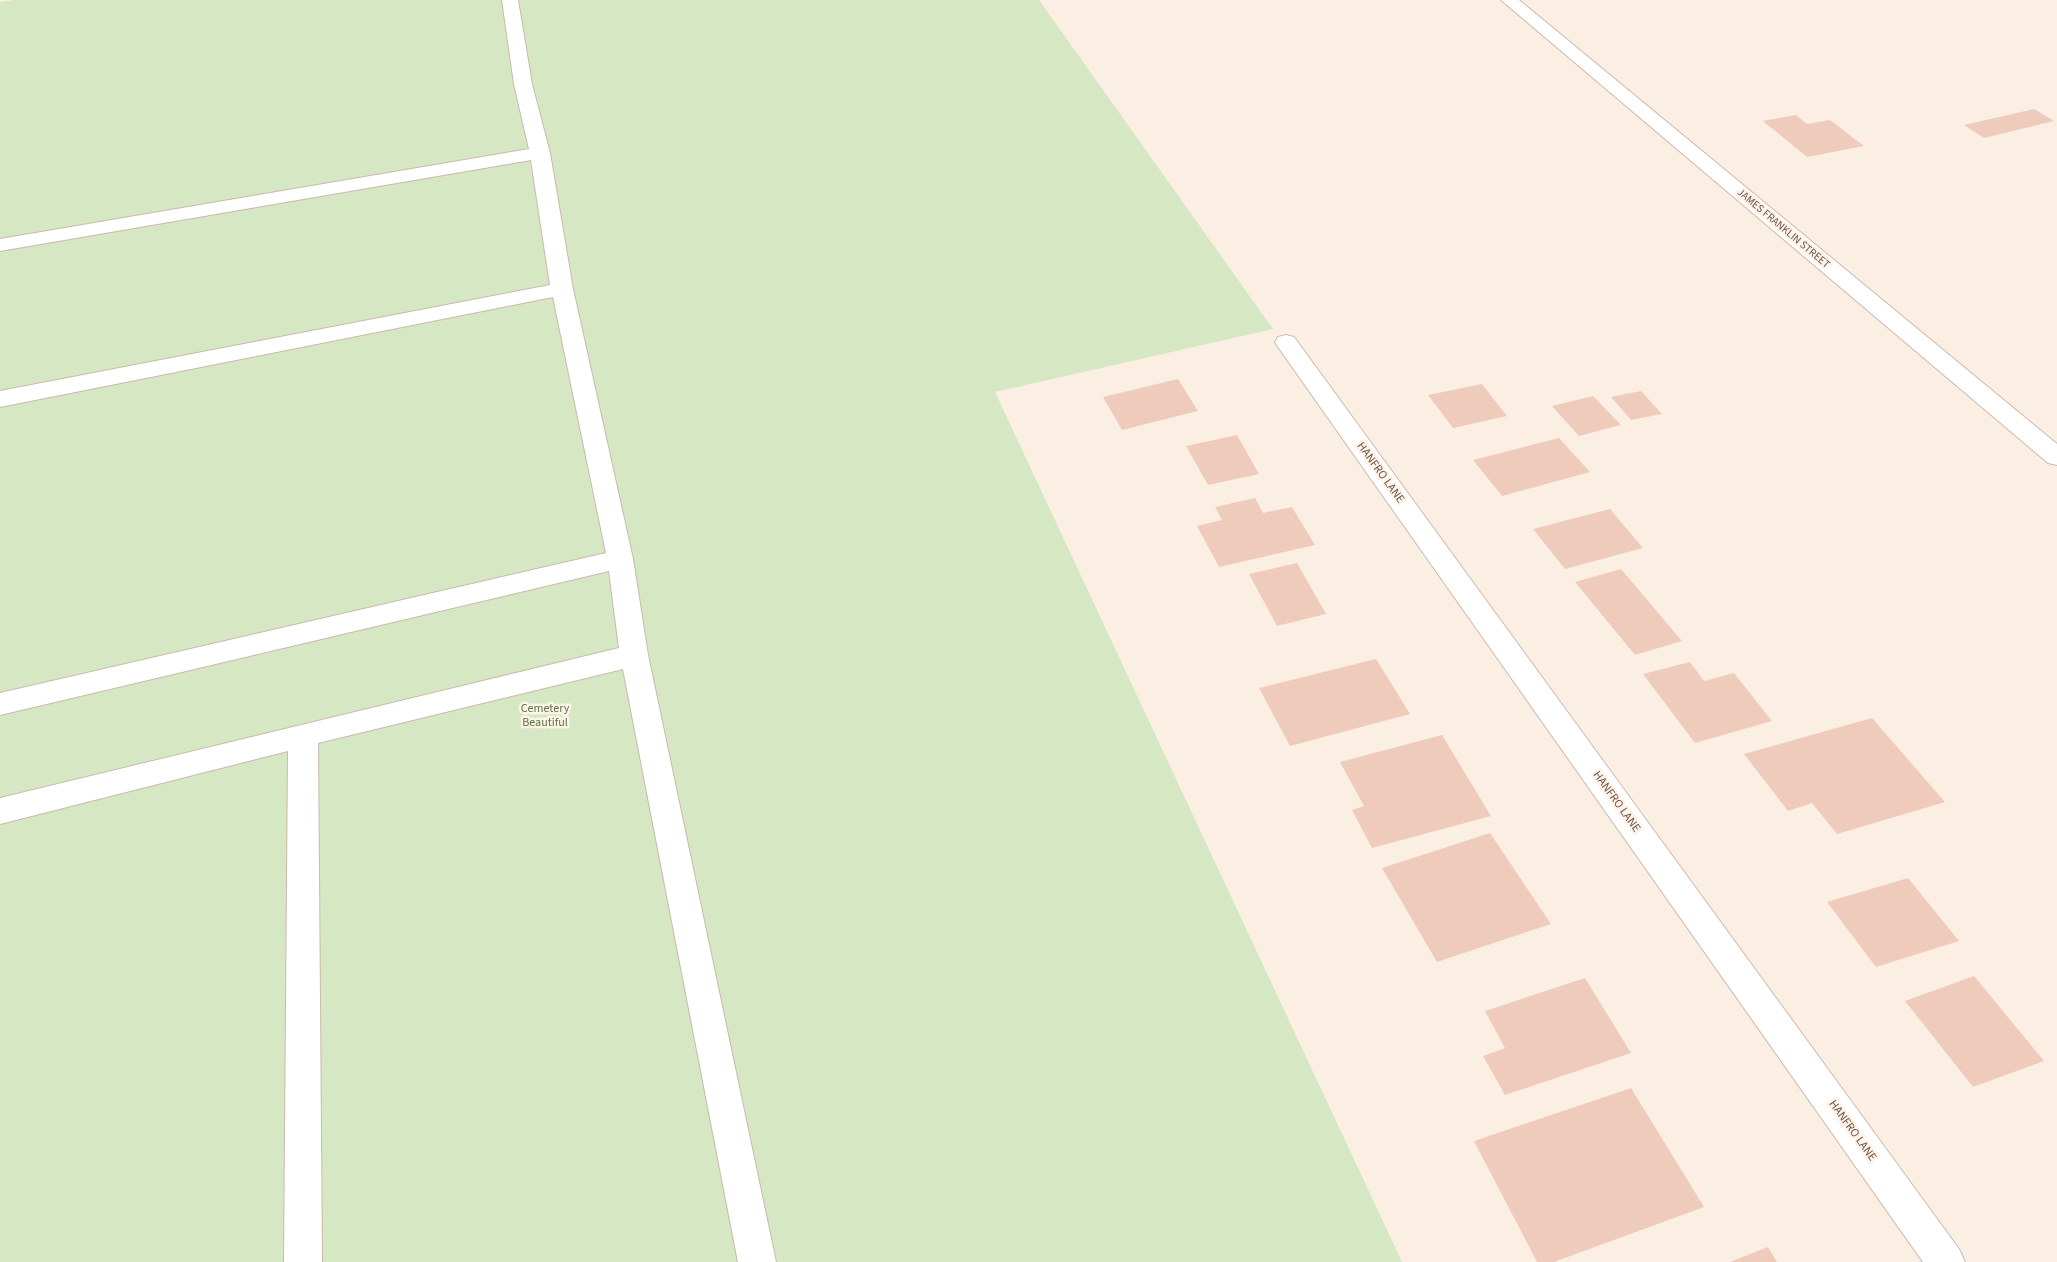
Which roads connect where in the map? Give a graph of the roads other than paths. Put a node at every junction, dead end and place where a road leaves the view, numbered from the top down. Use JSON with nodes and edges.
{"nodes":[{"id":1,"x":510,"y":0,"type":"edge"},
{"id":2,"x":1509,"y":0,"type":"edge"},
{"id":3,"x":540,"y":153,"type":"junction"},
{"id":4,"x":0,"y":245,"type":"edge"},
{"id":5,"x":562,"y":289,"type":"junction"},
{"id":6,"x":1286,"y":342,"type":"dead end"},
{"id":7,"x":0,"y":399,"type":"edge"},
{"id":8,"x":2057,"y":457,"type":"edge"},
{"id":9,"x":620,"y":559,"type":"junction"},
{"id":10,"x":634,"y":655,"type":"junction"},
{"id":11,"x":0,"y":704,"type":"edge"},
{"id":12,"x":303,"y":735,"type":"junction"},
{"id":13,"x":0,"y":811,"type":"edge"},
{"id":14,"x":303,"y":1262,"type":"edge"},
{"id":15,"x":757,"y":1262,"type":"edge"},
{"id":16,"x":1946,"y":1262,"type":"edge"}],
"edges":[{"from":1,"to":3,"type":"street"},
{"from":2,"to":8,"type":"street","name":"JAMES FRANKLIN STREET"},
{"from":3,"to":4,"type":"street"},
{"from":3,"to":5,"type":"street"},
{"from":5,"to":7,"type":"street"},
{"from":5,"to":9,"type":"street"},
{"from":6,"to":16,"type":"street","name":"HANFRO LANE"},
{"from":9,"to":10,"type":"street"},
{"from":9,"to":11,"type":"street"},
{"from":10,"to":12,"type":"street"},
{"from":10,"to":15,"type":"street"},
{"from":12,"to":13,"type":"street"},
{"from":12,"to":14,"type":"street"}]}
